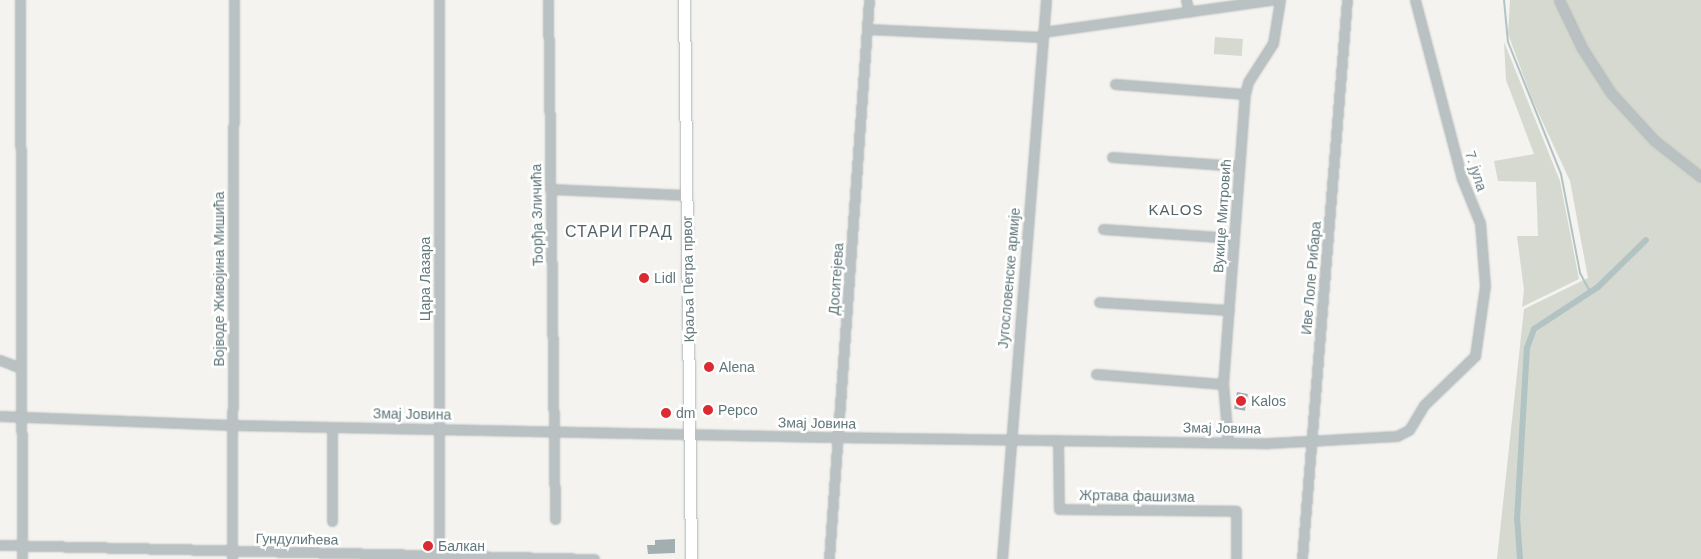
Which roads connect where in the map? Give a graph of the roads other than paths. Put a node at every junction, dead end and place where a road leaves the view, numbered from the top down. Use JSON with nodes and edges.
{"nodes":[{"id":1,"x":20,"y":0,"type":"edge"},
{"id":2,"x":234,"y":0,"type":"edge"},
{"id":3,"x":439,"y":0,"type":"edge"},
{"id":4,"x":548,"y":0,"type":"edge"},
{"id":5,"x":684,"y":0,"type":"edge"},
{"id":6,"x":869,"y":0,"type":"edge"},
{"id":7,"x":1046,"y":0,"type":"edge"},
{"id":8,"x":1186,"y":0,"type":"edge"},
{"id":9,"x":1272,"y":0,"type":"edge"},
{"id":10,"x":1280,"y":0,"type":"edge"},
{"id":11,"x":1347,"y":0,"type":"edge"},
{"id":12,"x":1415,"y":0,"type":"edge"},
{"id":13,"x":1559,"y":0,"type":"edge"},
{"id":14,"x":1189,"y":12,"type":"junction"},
{"id":15,"x":867,"y":30,"type":"junction"},
{"id":16,"x":1043,"y":34,"type":"junction"},
{"id":17,"x":1116,"y":84,"type":"dead end"},
{"id":18,"x":1245,"y":94,"type":"junction"},
{"id":19,"x":1112,"y":157,"type":"dead end"},
{"id":20,"x":1239,"y":166,"type":"junction"},
{"id":21,"x":1701,"y":177,"type":"edge"},
{"id":22,"x":550,"y":189,"type":"junction"},
{"id":23,"x":687,"y":195,"type":"junction"},
{"id":24,"x":1103,"y":229,"type":"dead end"},
{"id":25,"x":1234,"y":238,"type":"junction"},
{"id":26,"x":1098,"y":302,"type":"dead end"},
{"id":27,"x":1229,"y":310,"type":"junction"},
{"id":28,"x":1476,"y":353,"type":"joint"},
{"id":29,"x":0,"y":360,"type":"edge"},
{"id":30,"x":21,"y":368,"type":"junction"},
{"id":31,"x":1096,"y":374,"type":"dead end"},
{"id":32,"x":1223,"y":384,"type":"junction"},
{"id":33,"x":0,"y":416,"type":"edge"},
{"id":34,"x":21,"y":416,"type":"junction"},
{"id":35,"x":232,"y":425,"type":"junction"},
{"id":36,"x":332,"y":426,"type":"junction"},
{"id":37,"x":438,"y":428,"type":"junction"},
{"id":38,"x":555,"y":430,"type":"junction"},
{"id":39,"x":690,"y":435,"type":"junction"},
{"id":40,"x":839,"y":438,"type":"junction"},
{"id":41,"x":1010,"y":438,"type":"junction"},
{"id":42,"x":1058,"y":440,"type":"junction"},
{"id":43,"x":1228,"y":442,"type":"junction"},
{"id":44,"x":1312,"y":442,"type":"junction"},
{"id":45,"x":555,"y":519,"type":"dead end"},
{"id":46,"x":332,"y":521,"type":"dead end"},
{"id":47,"x":0,"y":545,"type":"edge"},
{"id":48,"x":22,"y":545,"type":"junction"},
{"id":49,"x":232,"y":556,"type":"edge"},
{"id":50,"x":333,"y":556,"type":"edge"},
{"id":51,"x":439,"y":558,"type":"edge"},
{"id":52,"x":22,"y":559,"type":"edge"},
{"id":53,"x":594,"y":559,"type":"edge"},
{"id":54,"x":691,"y":559,"type":"edge"},
{"id":55,"x":829,"y":559,"type":"edge"},
{"id":56,"x":1002,"y":559,"type":"edge"},
{"id":57,"x":1236,"y":559,"type":"edge"},
{"id":58,"x":1302,"y":559,"type":"edge"}],
"edges":[{"from":1,"to":30,"type":"street"},
{"from":2,"to":35,"type":"street","name":"Војводе Живојина Мишића"},
{"from":3,"to":37,"type":"street","name":"Цара Лазара"},
{"from":4,"to":22,"type":"street","name":"Ђорђа Зличића"},
{"from":5,"to":23,"type":"main road","name":"Краља Петра првог"},
{"from":6,"to":15,"type":"street","name":"Доситејева"},
{"from":7,"to":16,"type":"street","name":"Југословенске армије"},
{"from":8,"to":14,"type":"street"},
{"from":9,"to":14,"type":"street"},
{"from":10,"to":18,"type":"street","name":"Вукице Митровић"},
{"from":11,"to":44,"type":"street","name":"Иве Лоле Рибара"},
{"from":12,"to":28,"type":"street","name":"7. јула"},
{"from":13,"to":21,"type":"street"},
{"from":14,"to":16,"type":"street"},
{"from":15,"to":16,"type":"street"},
{"from":15,"to":40,"type":"street","name":"Доситејева"},
{"from":16,"to":41,"type":"street","name":"Југословенске армије"},
{"from":17,"to":18,"type":"street"},
{"from":18,"to":20,"type":"street","name":"Вукице Митровић"},
{"from":19,"to":20,"type":"street"},
{"from":20,"to":25,"type":"street","name":"Вукице Митровић"},
{"from":22,"to":23,"type":"street"},
{"from":22,"to":38,"type":"street","name":"Ђорђа Зличића"},
{"from":23,"to":39,"type":"main road","name":"Краља Петра првог"},
{"from":24,"to":25,"type":"street"},
{"from":25,"to":27,"type":"street","name":"Вукице Митровић"},
{"from":26,"to":27,"type":"street"},
{"from":27,"to":32,"type":"street","name":"Вукице Митровић"},
{"from":28,"to":44,"type":"street","name":"Змај Јовина"},
{"from":29,"to":30,"type":"street"},
{"from":30,"to":34,"type":"street"},
{"from":31,"to":32,"type":"street"},
{"from":32,"to":43,"type":"street","name":"Вукице Митровић"},
{"from":33,"to":34,"type":"street","name":"Змај Јовина"},
{"from":34,"to":35,"type":"street","name":"Змај Јовина"},
{"from":34,"to":48,"type":"street"},
{"from":35,"to":36,"type":"street","name":"Змај Јовина"},
{"from":35,"to":49,"type":"street","name":"Војводе Живојина Мишића"},
{"from":36,"to":37,"type":"street","name":"Змај Јовина"},
{"from":36,"to":46,"type":"street"},
{"from":37,"to":38,"type":"street","name":"Змај Јовина"},
{"from":37,"to":51,"type":"street","name":"Цара Лазара"},
{"from":38,"to":39,"type":"street","name":"Змај Јовина"},
{"from":38,"to":45,"type":"street","name":"Ђорђа Зличића"},
{"from":39,"to":40,"type":"street","name":"Змај Јовина"},
{"from":39,"to":54,"type":"main road","name":"Краља Петра првог"},
{"from":40,"to":41,"type":"street","name":"Змај Јовина"},
{"from":40,"to":55,"type":"street","name":"Доситејева"},
{"from":41,"to":42,"type":"street","name":"Змај Јовина"},
{"from":41,"to":56,"type":"street","name":"Југословенске армије"},
{"from":42,"to":43,"type":"street","name":"Змај Јовина"},
{"from":42,"to":57,"type":"street","name":"Жртава фашизма"},
{"from":43,"to":44,"type":"street","name":"Змај Јовина"},
{"from":44,"to":58,"type":"street","name":"Иве Лоле Рибара"},
{"from":47,"to":48,"type":"street","name":"Гундулићева"},
{"from":48,"to":49,"type":"street","name":"Гундулићева"},
{"from":48,"to":52,"type":"street"},
{"from":49,"to":50,"type":"street","name":"Гундулићева"},
{"from":50,"to":51,"type":"street","name":"Гундулићева"},
{"from":51,"to":53,"type":"street","name":"Гундулићева"}]}
